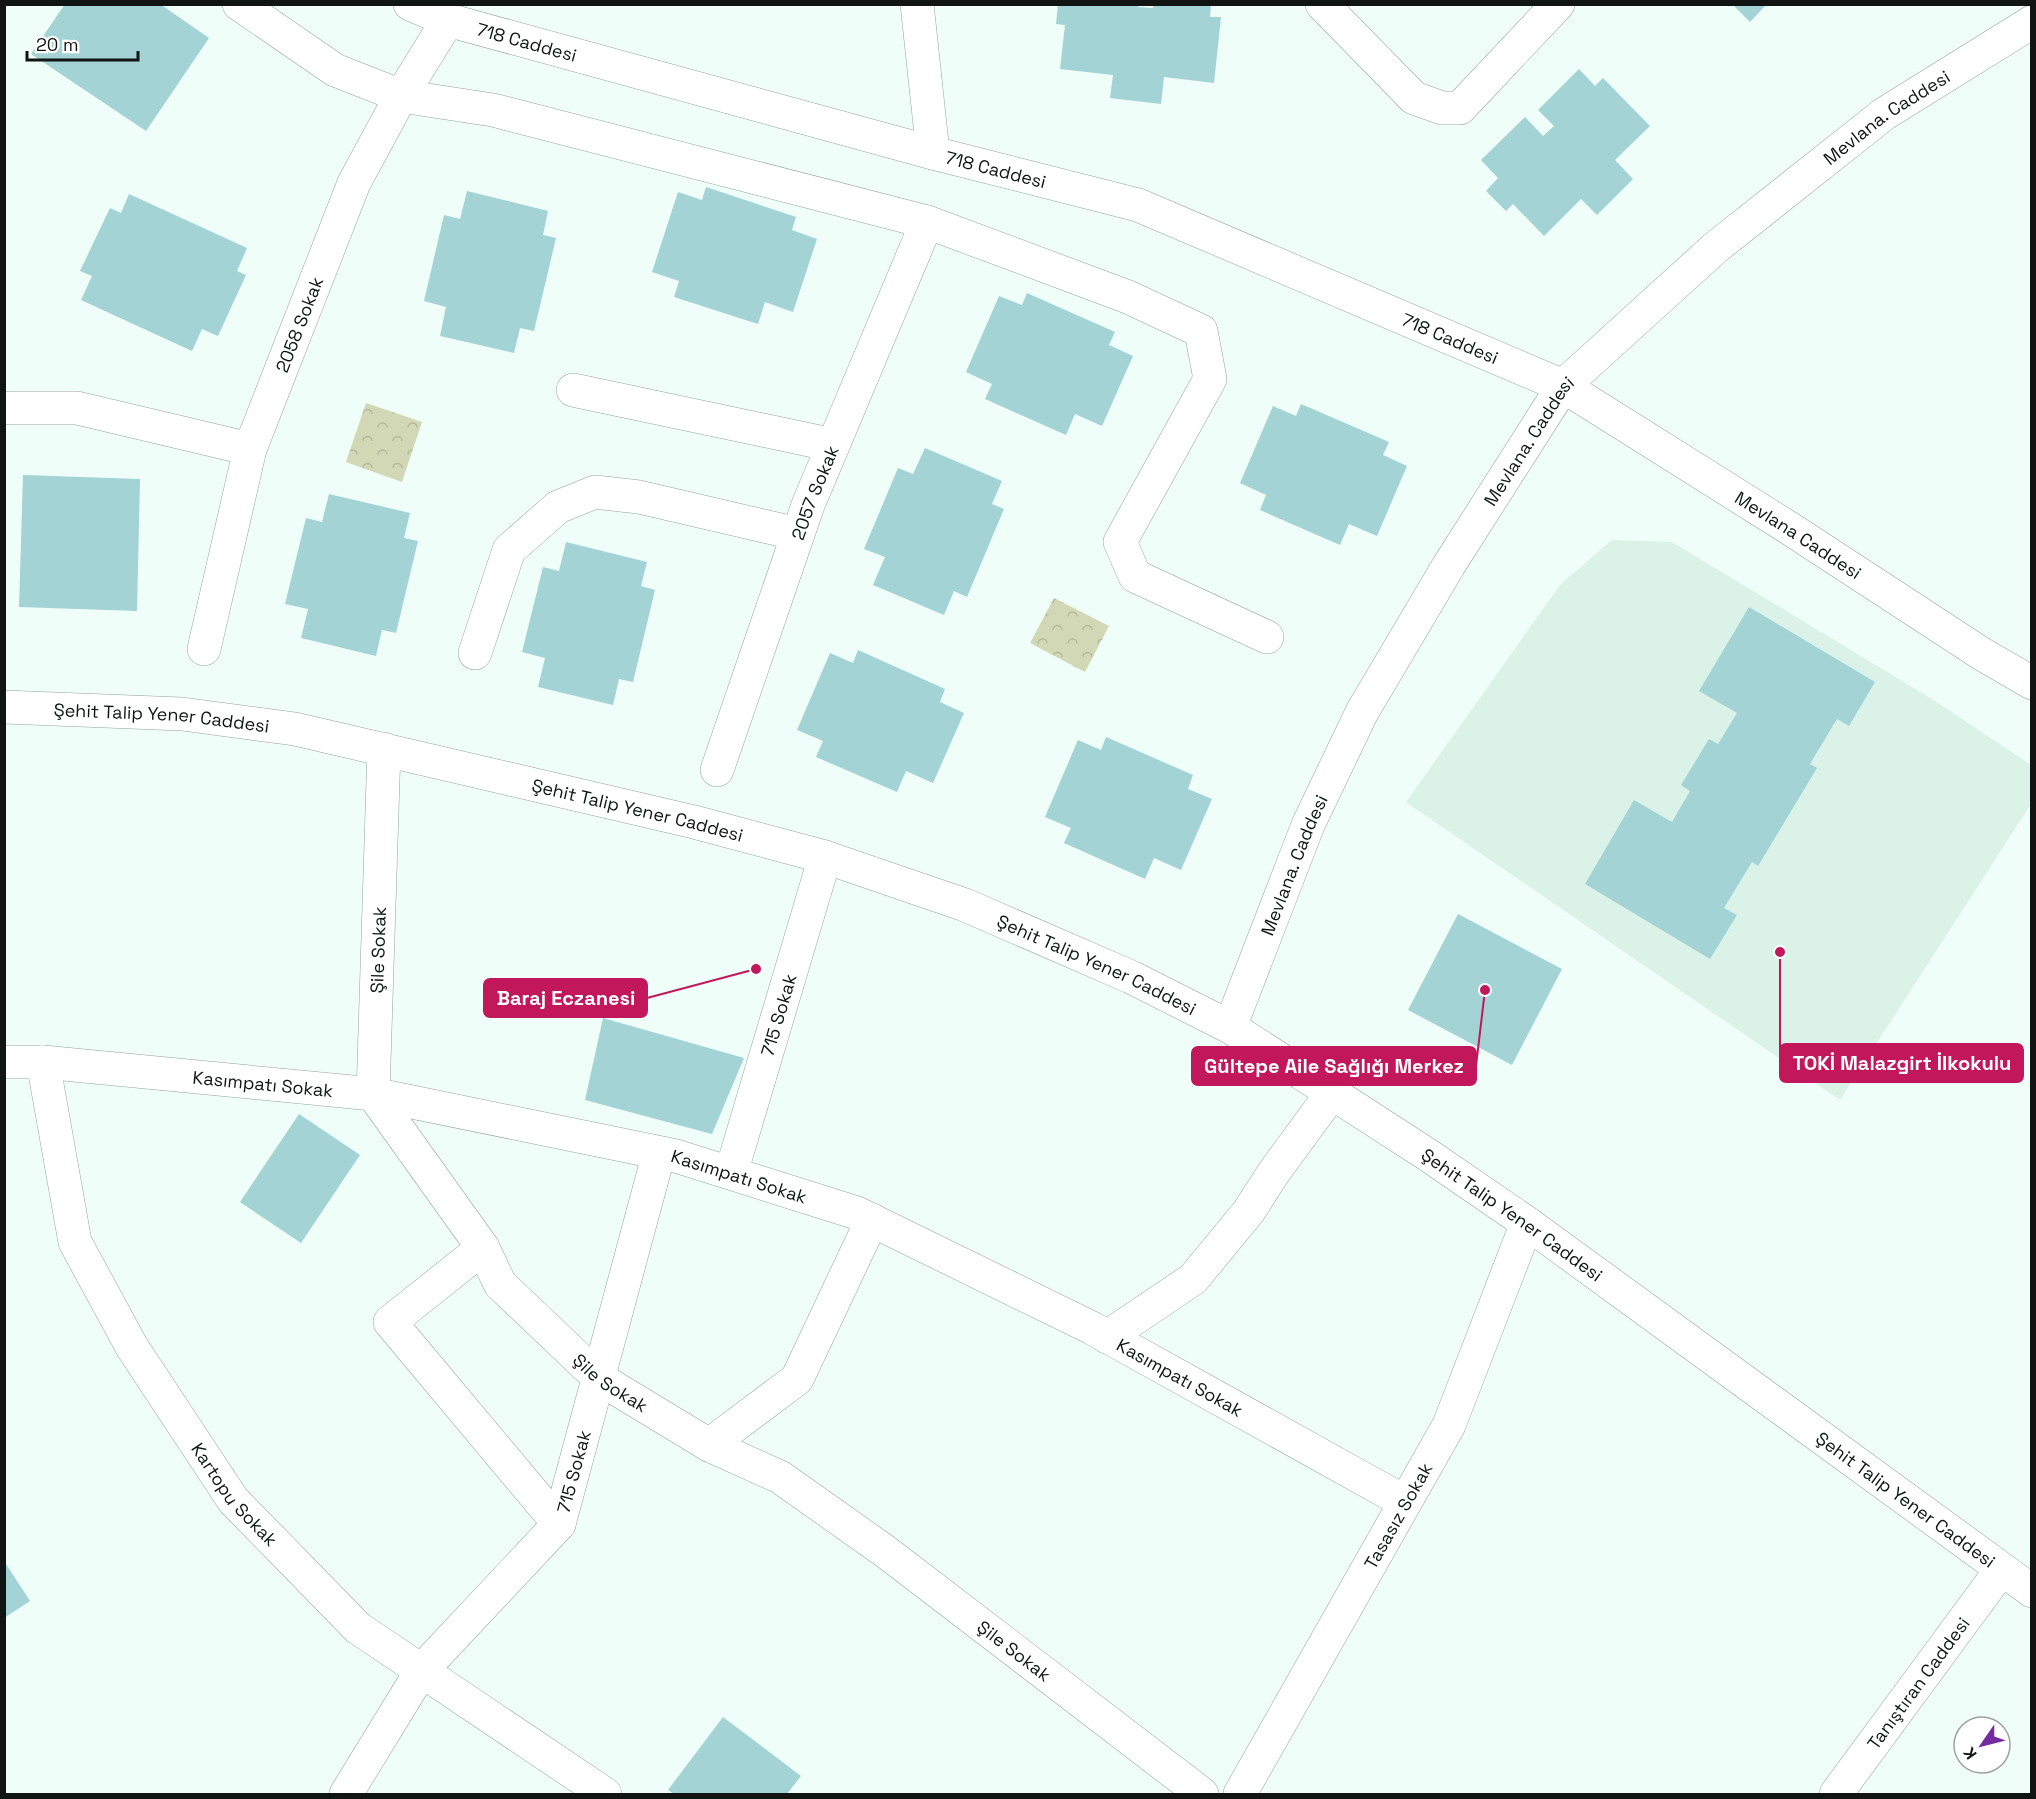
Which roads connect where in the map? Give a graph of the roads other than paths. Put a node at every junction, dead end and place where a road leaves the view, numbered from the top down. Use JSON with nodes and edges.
{"nodes":[{"id":1,"x":239,"y":4,"type":"edge"},
{"id":2,"x":410,"y":4,"type":"edge"},
{"id":3,"x":917,"y":4,"type":"edge"},
{"id":4,"x":1322,"y":4,"type":"edge"},
{"id":5,"x":1558,"y":4,"type":"edge"},
{"id":6,"x":448,"y":20,"type":"junction"},
{"id":7,"x":2031,"y":22,"type":"edge"},
{"id":8,"x":401,"y":96,"type":"junction"},
{"id":9,"x":933,"y":153,"type":"junction"},
{"id":10,"x":927,"y":222,"type":"junction"},
{"id":11,"x":1563,"y":386,"type":"junction"},
{"id":12,"x":573,"y":390,"type":"dead end"},
{"id":13,"x":4,"y":408,"type":"edge"},
{"id":14,"x":833,"y":445,"type":"junction"},
{"id":15,"x":250,"y":449,"type":"junction"},
{"id":16,"x":798,"y":534,"type":"junction"},
{"id":17,"x":1267,"y":637,"type":"dead end"},
{"id":18,"x":204,"y":649,"type":"dead end"},
{"id":19,"x":475,"y":653,"type":"dead end"},
{"id":20,"x":2031,"y":683,"type":"edge"},
{"id":21,"x":4,"y":707,"type":"edge"},
{"id":22,"x":384,"y":749,"type":"junction"},
{"id":23,"x":717,"y":770,"type":"dead end"},
{"id":24,"x":825,"y":857,"type":"junction"},
{"id":25,"x":1230,"y":1027,"type":"junction"},
{"id":26,"x":4,"y":1062,"type":"edge"},
{"id":27,"x":44,"y":1062,"type":"junction"},
{"id":28,"x":1332,"y":1093,"type":"junction"},
{"id":29,"x":373,"y":1094,"type":"junction"},
{"id":30,"x":659,"y":1153,"type":"junction"},
{"id":31,"x":731,"y":1173,"type":"junction"},
{"id":32,"x":872,"y":1220,"type":"junction"},
{"id":33,"x":1527,"y":1223,"type":"junction"},
{"id":34,"x":483,"y":1248,"type":"junction"},
{"id":35,"x":1107,"y":1336,"type":"junction"},
{"id":36,"x":600,"y":1379,"type":"junction"},
{"id":37,"x":710,"y":1444,"type":"junction"},
{"id":38,"x":1405,"y":1502,"type":"junction"},
{"id":39,"x":559,"y":1524,"type":"junction"},
{"id":40,"x":2001,"y":1570,"type":"junction"},
{"id":41,"x":2031,"y":1591,"type":"edge"},
{"id":42,"x":422,"y":1670,"type":"junction"},
{"id":43,"x":346,"y":1794,"type":"edge"},
{"id":44,"x":605,"y":1794,"type":"edge"},
{"id":45,"x":1202,"y":1794,"type":"edge"},
{"id":46,"x":1240,"y":1794,"type":"edge"},
{"id":47,"x":1836,"y":1794,"type":"edge"}],
"edges":[{"from":1,"to":8,"type":"street"},
{"from":2,"to":6,"type":"street","name":"718 Caddesi"},
{"from":3,"to":9,"type":"street"},
{"from":4,"to":5,"type":"street"},
{"from":6,"to":8,"type":"street","name":"2058 Sokak"},
{"from":6,"to":9,"type":"street","name":"718 Caddesi"},
{"from":7,"to":11,"type":"street","name":"Mevlana. Caddesi"},
{"from":8,"to":10,"type":"street"},
{"from":8,"to":15,"type":"street","name":"2058 Sokak"},
{"from":9,"to":11,"type":"street","name":"718 Caddesi"},
{"from":10,"to":14,"type":"street","name":"2057 Sokak"},
{"from":10,"to":17,"type":"street"},
{"from":11,"to":20,"type":"street","name":"Mevlana Caddesi"},
{"from":11,"to":25,"type":"street","name":"Mevlana. Caddesi"},
{"from":12,"to":14,"type":"street"},
{"from":13,"to":15,"type":"street"},
{"from":14,"to":16,"type":"street","name":"2057 Sokak"},
{"from":15,"to":18,"type":"street","name":"2058 Sokak"},
{"from":16,"to":19,"type":"street"},
{"from":16,"to":23,"type":"street","name":"2057 Sokak"},
{"from":21,"to":22,"type":"street","name":"Şehit Talip Yener Caddesi"},
{"from":22,"to":24,"type":"street","name":"Şehit Talip Yener Caddesi"},
{"from":22,"to":29,"type":"street","name":"Şile Sokak"},
{"from":24,"to":25,"type":"street","name":"Şehit Talip Yener Caddesi"},
{"from":24,"to":31,"type":"street","name":"715 Sokak"},
{"from":25,"to":28,"type":"street","name":"Şehit Talip Yener Caddesi"},
{"from":26,"to":27,"type":"street","name":"Kasımpatı Sokak"},
{"from":27,"to":29,"type":"street","name":"Kasımpatı Sokak"},
{"from":27,"to":42,"type":"street","name":"Kartopu Sokak"},
{"from":28,"to":33,"type":"street","name":"Şehit Talip Yener Caddesi"},
{"from":28,"to":35,"type":"street"},
{"from":29,"to":30,"type":"street","name":"Kasımpatı Sokak"},
{"from":29,"to":34,"type":"street","name":"Şile Sokak"},
{"from":30,"to":31,"type":"street","name":"Kasımpatı Sokak"},
{"from":30,"to":36,"type":"street","name":"715 Sokak"},
{"from":31,"to":32,"type":"street","name":"Kasımpatı Sokak"},
{"from":32,"to":35,"type":"street","name":"Kasımpatı Sokak"},
{"from":32,"to":37,"type":"street"},
{"from":33,"to":38,"type":"street","name":"Tasasız Sokak"},
{"from":33,"to":40,"type":"street","name":"Şehit Talip Yener Caddesi"},
{"from":34,"to":36,"type":"street","name":"Şile Sokak"},
{"from":34,"to":39,"type":"street"},
{"from":35,"to":38,"type":"street","name":"Kasımpatı Sokak"},
{"from":36,"to":37,"type":"street","name":"Şile Sokak"},
{"from":36,"to":39,"type":"street","name":"715 Sokak"},
{"from":37,"to":45,"type":"street","name":"Şile Sokak"},
{"from":38,"to":46,"type":"street","name":"Tasasız Sokak"},
{"from":39,"to":42,"type":"street","name":"715 Sokak"},
{"from":40,"to":41,"type":"street","name":"Şehit Talip Yener Caddesi"},
{"from":40,"to":47,"type":"street","name":"Tanıştıran Caddesi"},
{"from":42,"to":43,"type":"street","name":"715 Sokak"},
{"from":42,"to":44,"type":"street","name":"Kartopu Sokak"}]}
